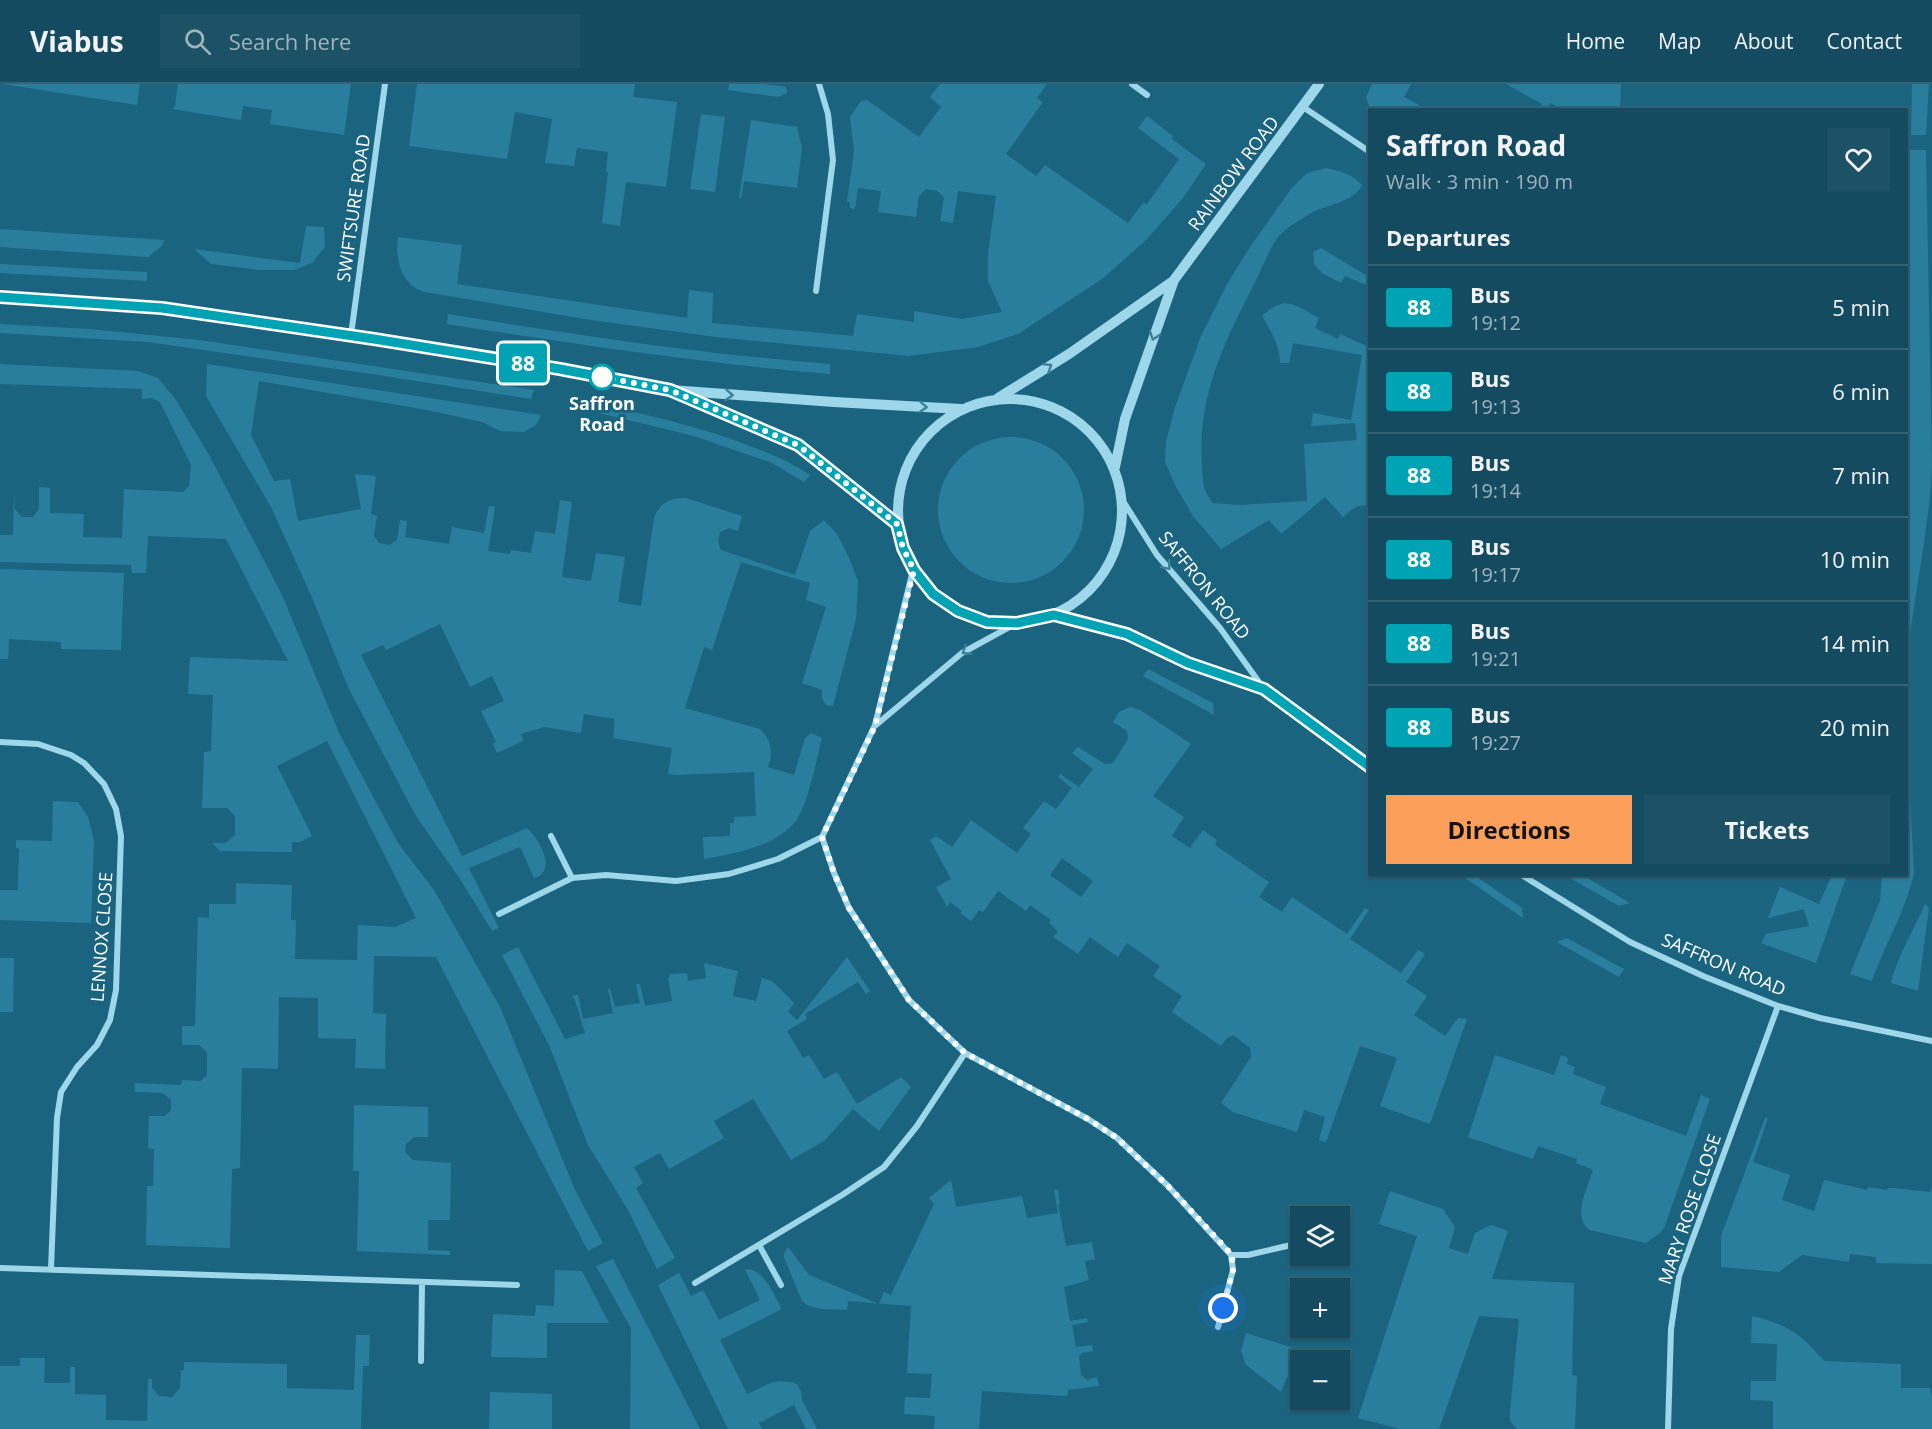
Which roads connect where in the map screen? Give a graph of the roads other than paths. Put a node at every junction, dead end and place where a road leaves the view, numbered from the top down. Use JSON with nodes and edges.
{"nodes":[{"id":1,"x":385,"y":84,"type":"edge"},
{"id":2,"x":819,"y":84,"type":"edge"},
{"id":3,"x":1132,"y":84,"type":"edge"},
{"id":4,"x":1319,"y":84,"type":"edge"},
{"id":5,"x":1147,"y":95,"type":"dead end"},
{"id":6,"x":1303,"y":107,"type":"junction"},
{"id":7,"x":1368,"y":151,"type":"edge"},
{"id":8,"x":1174,"y":280,"type":"junction"},
{"id":9,"x":816,"y":291,"type":"dead end"},
{"id":10,"x":0,"y":297,"type":"edge"},
{"id":11,"x":351,"y":335,"type":"junction"},
{"id":12,"x":670,"y":390,"type":"junction"},
{"id":13,"x":998,"y":398,"type":"junction"},
{"id":14,"x":962,"y":409,"type":"junction"},
{"id":15,"x":1115,"y":467,"type":"junction"},
{"id":16,"x":1123,"y":501,"type":"junction"},
{"id":17,"x":897,"y":524,"type":"junction"},
{"id":18,"x":914,"y":570,"type":"junction"},
{"id":19,"x":1054,"y":615,"type":"junction"},
{"id":20,"x":1017,"y":623,"type":"junction"},
{"id":21,"x":1264,"y":689,"type":"junction"},
{"id":22,"x":875,"y":726,"type":"junction"},
{"id":23,"x":0,"y":742,"type":"edge"},
{"id":24,"x":1368,"y":766,"type":"edge"},
{"id":25,"x":551,"y":836,"type":"dead end"},
{"id":26,"x":822,"y":837,"type":"junction"},
{"id":27,"x":1523,"y":876,"type":"edge"},
{"id":28,"x":572,"y":878,"type":"junction"},
{"id":29,"x":499,"y":914,"type":"dead end"},
{"id":30,"x":1778,"y":1006,"type":"junction"},
{"id":31,"x":1932,"y":1041,"type":"edge"},
{"id":32,"x":965,"y":1053,"type":"junction"},
{"id":33,"x":759,"y":1245,"type":"junction"},
{"id":34,"x":1290,"y":1245,"type":"edge"},
{"id":35,"x":1232,"y":1255,"type":"junction"},
{"id":36,"x":0,"y":1268,"type":"edge"},
{"id":37,"x":51,"y":1269,"type":"junction"},
{"id":38,"x":422,"y":1282,"type":"junction"},
{"id":39,"x":695,"y":1283,"type":"dead end"},
{"id":40,"x":517,"y":1286,"type":"dead end"},
{"id":41,"x":782,"y":1286,"type":"dead end"},
{"id":42,"x":1218,"y":1328,"type":"dead end"},
{"id":43,"x":422,"y":1361,"type":"dead end"},
{"id":44,"x":1668,"y":1429,"type":"edge"}],
"edges":[{"from":1,"to":11,"type":"street","name":"SWIFTSURE ROAD"},
{"from":2,"to":9,"type":"street"},
{"from":3,"to":5,"type":"street"},
{"from":4,"to":6,"type":"street","name":"RAINBOW ROAD"},
{"from":6,"to":7,"type":"street"},
{"from":6,"to":8,"type":"street","name":"RAINBOW ROAD"},
{"from":13,"to":8,"type":"street","name":"RAINBOW ROAD","one_way":true},
{"from":8,"to":15,"type":"street","name":"RAINBOW ROAD","one_way":true},
{"from":10,"to":11,"type":"street","name":"SAFFRON ROAD"},
{"from":11,"to":12,"type":"street","name":"SAFFRON ROAD"},
{"from":12,"to":14,"type":"street","name":"SAFFRON ROAD","one_way":true},
{"from":12,"to":17,"type":"street","name":"SAFFRON ROAD"},
{"from":13,"to":14,"type":"street","name":"SAFFRON ROAD"},
{"from":13,"to":15,"type":"street","name":"SAFFRON ROAD"},
{"from":14,"to":17,"type":"street","name":"SAFFRON ROAD"},
{"from":15,"to":16,"type":"street","name":"SAFFRON ROAD"},
{"from":16,"to":19,"type":"street","name":"SAFFRON ROAD"},
{"from":16,"to":21,"type":"street","name":"SAFFRON ROAD","one_way":true},
{"from":17,"to":18,"type":"street","name":"SAFFRON ROAD"},
{"from":18,"to":20,"type":"street","name":"SAFFRON ROAD"},
{"from":18,"to":22,"type":"street"},
{"from":19,"to":20,"type":"street","name":"SAFFRON ROAD"},
{"from":19,"to":21,"type":"street","name":"SAFFRON ROAD"},
{"from":20,"to":22,"type":"street","one_way":true},
{"from":21,"to":24,"type":"street","name":"SAFFRON ROAD"},
{"from":22,"to":26,"type":"street"},
{"from":23,"to":37,"type":"street","name":"LENNOX CLOSE"},
{"from":25,"to":28,"type":"street"},
{"from":26,"to":28,"type":"street"},
{"from":26,"to":32,"type":"street"},
{"from":27,"to":30,"type":"street","name":"SAFFRON ROAD"},
{"from":28,"to":29,"type":"street"},
{"from":30,"to":31,"type":"street","name":"SAFFRON ROAD"},
{"from":30,"to":44,"type":"street","name":"MARY ROSE CLOSE"},
{"from":32,"to":33,"type":"street"},
{"from":32,"to":35,"type":"street"},
{"from":33,"to":39,"type":"street"},
{"from":33,"to":41,"type":"street"},
{"from":34,"to":35,"type":"street"},
{"from":35,"to":42,"type":"street"},
{"from":36,"to":37,"type":"street"},
{"from":37,"to":38,"type":"street"},
{"from":38,"to":40,"type":"street"},
{"from":38,"to":43,"type":"street"}]}
